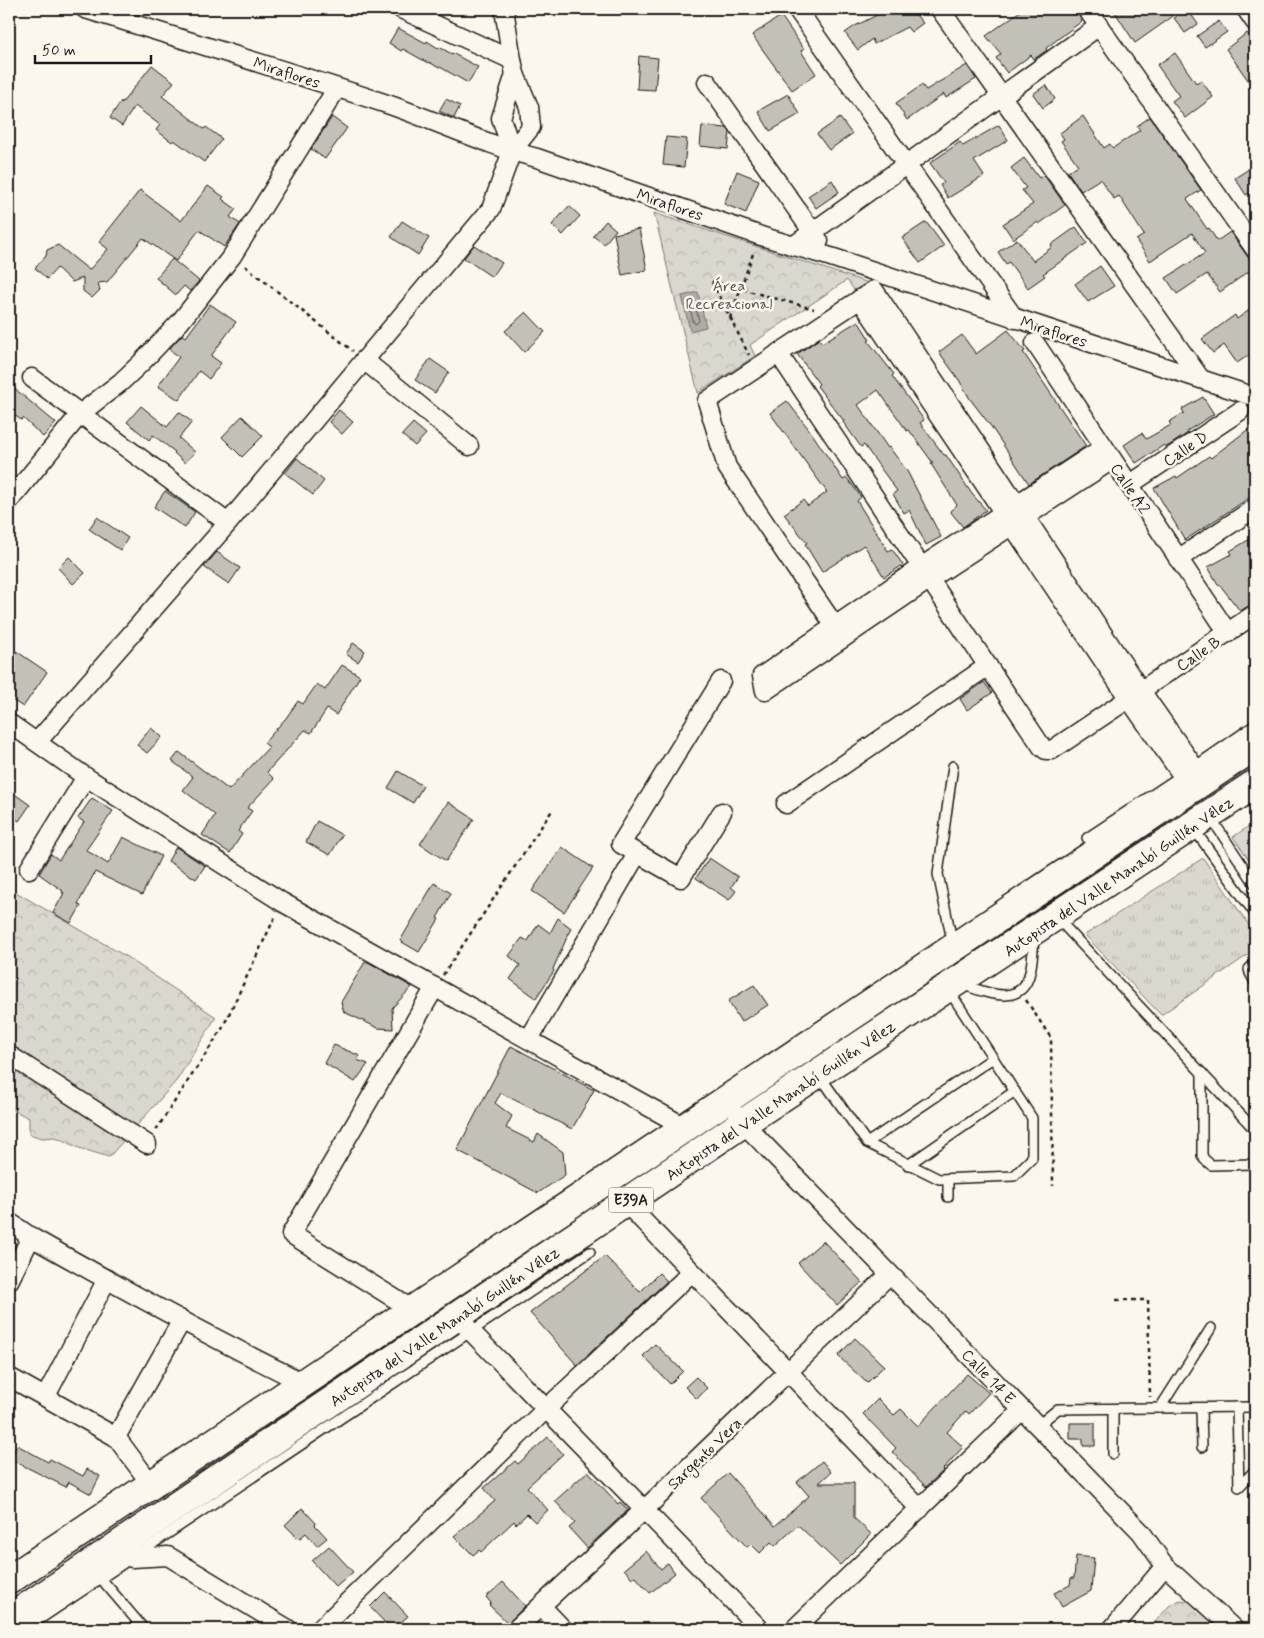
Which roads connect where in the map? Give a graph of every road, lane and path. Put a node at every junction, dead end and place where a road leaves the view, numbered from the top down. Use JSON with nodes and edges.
{"nodes":[{"id":1,"x":85,"y":9,"type":"edge"},
{"id":2,"x":400,"y":9,"type":"edge"},
{"id":3,"x":504,"y":9,"type":"edge"},
{"id":4,"x":797,"y":9,"type":"edge"},
{"id":5,"x":940,"y":9,"type":"edge"},
{"id":6,"x":1087,"y":9,"type":"edge"},
{"id":7,"x":1246,"y":9,"type":"edge"},
{"id":8,"x":1255,"y":22,"type":"edge"},
{"id":9,"x":1099,"y":26,"type":"junction"},
{"id":10,"x":514,"y":67,"type":"junction"},
{"id":11,"x":707,"y":82,"type":"dead end"},
{"id":12,"x":337,"y":88,"type":"junction"},
{"id":13,"x":1002,"y":96,"type":"junction"},
{"id":14,"x":512,"y":151,"type":"junction"},
{"id":15,"x":907,"y":164,"type":"junction"},
{"id":16,"x":813,"y":232,"type":"junction"},
{"id":17,"x":761,"y":236,"type":"junction"},
{"id":18,"x":793,"y":246,"type":"junction"},
{"id":19,"x":1255,"y":249,"type":"edge"},
{"id":20,"x":232,"y":256,"type":"junction"},
{"id":21,"x":831,"y":257,"type":"junction"},
{"id":22,"x":740,"y":289,"type":"junction"},
{"id":23,"x":834,"y":316,"type":"junction"},
{"id":24,"x":730,"y":318,"type":"junction"},
{"id":25,"x":1015,"y":319,"type":"junction"},
{"id":26,"x":1035,"y":343,"type":"dead end"},
{"id":27,"x":778,"y":353,"type":"junction"},
{"id":28,"x":364,"y":360,"type":"junction"},
{"id":29,"x":756,"y":367,"type":"junction"},
{"id":30,"x":32,"y":378,"type":"dead end"},
{"id":31,"x":1200,"y":378,"type":"junction"},
{"id":32,"x":1255,"y":397,"type":"edge"},
{"id":33,"x":1240,"y":411,"type":"dead end"},
{"id":34,"x":81,"y":413,"type":"junction"},
{"id":35,"x":469,"y":446,"type":"dead end"},
{"id":36,"x":1108,"y":454,"type":"junction"},
{"id":37,"x":1129,"y":485,"type":"junction"},
{"id":38,"x":9,"y":501,"type":"edge"},
{"id":39,"x":1255,"y":508,"type":"edge"},
{"id":40,"x":1015,"y":514,"type":"junction"},
{"id":41,"x":228,"y":523,"type":"junction"},
{"id":42,"x":1178,"y":559,"type":"junction"},
{"id":43,"x":926,"y":573,"type":"junction"},
{"id":44,"x":1255,"y":614,"type":"edge"},
{"id":45,"x":1228,"y":633,"type":"junction"},
{"id":46,"x":988,"y":666,"type":"junction"},
{"id":47,"x":721,"y":681,"type":"dead end"},
{"id":48,"x":1135,"y":695,"type":"junction"},
{"id":49,"x":9,"y":723,"type":"edge"},
{"id":50,"x":1254,"y":733,"type":"edge"},
{"id":51,"x":37,"y":742,"type":"junction"},
{"id":52,"x":953,"y":766,"type":"dead end"},
{"id":53,"x":86,"y":777,"type":"junction"},
{"id":54,"x":1193,"y":778,"type":"junction"},
{"id":55,"x":1255,"y":784,"type":"edge"},
{"id":56,"x":786,"y":804,"type":"dead end"},
{"id":57,"x":553,"y":809,"type":"dead end"},
{"id":58,"x":722,"y":812,"type":"dead end"},
{"id":59,"x":1201,"y":821,"type":"junction"},
{"id":60,"x":637,"y":854,"type":"junction"},
{"id":61,"x":29,"y":869,"type":"dead end"},
{"id":62,"x":1255,"y":884,"type":"edge"},
{"id":63,"x":1034,"y":895,"type":"junction"},
{"id":64,"x":282,"y":902,"type":"junction"},
{"id":65,"x":1255,"y":914,"type":"edge"},
{"id":66,"x":1045,"y":924,"type":"junction"},
{"id":67,"x":954,"y":948,"type":"junction"},
{"id":68,"x":1255,"y":963,"type":"edge"},
{"id":69,"x":1255,"y":982,"type":"edge"},
{"id":70,"x":952,"y":986,"type":"junction"},
{"id":71,"x":435,"y":987,"type":"junction"},
{"id":72,"x":1020,"y":990,"type":"junction"},
{"id":73,"x":529,"y":1039,"type":"junction"},
{"id":74,"x":9,"y":1054,"type":"edge"},
{"id":75,"x":993,"y":1058,"type":"junction"},
{"id":76,"x":818,"y":1073,"type":"junction"},
{"id":77,"x":1202,"y":1073,"type":"junction"},
{"id":78,"x":1015,"y":1092,"type":"junction"},
{"id":79,"x":726,"y":1100,"type":"junction"},
{"id":80,"x":743,"y":1123,"type":"junction"},
{"id":81,"x":686,"y":1127,"type":"junction"},
{"id":82,"x":1255,"y":1130,"type":"edge"},
{"id":83,"x":867,"y":1143,"type":"junction"},
{"id":84,"x":147,"y":1144,"type":"joint"},
{"id":85,"x":1255,"y":1164,"type":"edge"},
{"id":86,"x":908,"y":1165,"type":"junction"},
{"id":87,"x":948,"y":1179,"type":"junction"},
{"id":88,"x":1053,"y":1186,"type":"dead end"},
{"id":89,"x":948,"y":1197,"type":"dead end"},
{"id":90,"x":626,"y":1203,"type":"junction"},
{"id":91,"x":9,"y":1222,"type":"edge"},
{"id":92,"x":32,"y":1237,"type":"junction"},
{"id":93,"x":590,"y":1252,"type":"dead end"},
{"id":94,"x":691,"y":1273,"type":"junction"},
{"id":95,"x":889,"y":1275,"type":"junction"},
{"id":96,"x":107,"y":1279,"type":"junction"},
{"id":97,"x":9,"y":1281,"type":"edge"},
{"id":98,"x":1116,"y":1300,"type":"dead end"},
{"id":99,"x":413,"y":1310,"type":"junction"},
{"id":100,"x":182,"y":1320,"type":"junction"},
{"id":101,"x":464,"y":1324,"type":"junction"},
{"id":102,"x":1211,"y":1328,"type":"dead end"},
{"id":103,"x":788,"y":1373,"type":"junction"},
{"id":104,"x":9,"y":1377,"type":"edge"},
{"id":105,"x":304,"y":1383,"type":"junction"},
{"id":106,"x":46,"y":1396,"type":"junction"},
{"id":107,"x":1255,"y":1407,"type":"edge"},
{"id":108,"x":1113,"y":1408,"type":"junction"},
{"id":109,"x":1150,"y":1408,"type":"junction"},
{"id":110,"x":1160,"y":1408,"type":"junction"},
{"id":111,"x":1201,"y":1408,"type":"junction"},
{"id":112,"x":1237,"y":1408,"type":"junction"},
{"id":113,"x":546,"y":1409,"type":"junction"},
{"id":114,"x":1022,"y":1410,"type":"junction"},
{"id":115,"x":1037,"y":1426,"type":"junction"},
{"id":116,"x":116,"y":1437,"type":"junction"},
{"id":117,"x":1202,"y":1447,"type":"dead end"},
{"id":118,"x":1113,"y":1454,"type":"dead end"},
{"id":119,"x":1255,"y":1470,"type":"edge"},
{"id":120,"x":151,"y":1484,"type":"junction"},
{"id":121,"x":920,"y":1509,"type":"junction"},
{"id":122,"x":644,"y":1510,"type":"junction"},
{"id":123,"x":156,"y":1542,"type":"junction"},
{"id":124,"x":168,"y":1556,"type":"junction"},
{"id":125,"x":132,"y":1558,"type":"junction"},
{"id":126,"x":1165,"y":1566,"type":"junction"},
{"id":127,"x":95,"y":1572,"type":"junction"},
{"id":128,"x":9,"y":1580,"type":"edge"},
{"id":129,"x":541,"y":1606,"type":"junction"},
{"id":130,"x":20,"y":1622,"type":"edge"},
{"id":131,"x":144,"y":1629,"type":"edge"},
{"id":132,"x":288,"y":1629,"type":"edge"},
{"id":133,"x":320,"y":1629,"type":"edge"},
{"id":134,"x":516,"y":1629,"type":"edge"},
{"id":135,"x":563,"y":1629,"type":"edge"},
{"id":136,"x":760,"y":1629,"type":"edge"},
{"id":137,"x":794,"y":1629,"type":"edge"},
{"id":138,"x":1112,"y":1629,"type":"edge"},
{"id":139,"x":1234,"y":1629,"type":"edge"}],
"edges":[{"from":1,"to":12,"type":"street","name":"Miraflores"},
{"from":2,"to":10,"type":"street"},
{"from":3,"to":10,"type":"street"},
{"from":4,"to":15,"type":"street"},
{"from":5,"to":13,"type":"street"},
{"from":6,"to":9,"type":"street"},
{"from":7,"to":8,"type":"street"},
{"from":9,"to":13,"type":"street"},
{"from":9,"to":19,"type":"street"},
{"from":10,"to":14,"type":"street"},
{"from":10,"to":14,"type":"street"},
{"from":11,"to":16,"type":"street"},
{"from":12,"to":14,"type":"street","name":"Miraflores"},
{"from":12,"to":20,"type":"street"},
{"from":13,"to":15,"type":"street"},
{"from":13,"to":31,"type":"street"},
{"from":14,"to":17,"type":"street","name":"Miraflores"},
{"from":14,"to":28,"type":"street"},
{"from":15,"to":16,"type":"street"},
{"from":15,"to":25,"type":"street"},
{"from":16,"to":18,"type":"street"},
{"from":16,"to":21,"type":"street"},
{"from":17,"to":18,"type":"street","name":"Miraflores"},
{"from":17,"to":22,"type":"path"},
{"from":18,"to":21,"type":"street","name":"Miraflores"},
{"from":20,"to":28,"type":"path"},
{"from":20,"to":34,"type":"street"},
{"from":21,"to":25,"type":"street","name":"Miraflores"},
{"from":22,"to":23,"type":"path"},
{"from":22,"to":24,"type":"path"},
{"from":22,"to":24,"type":"path"},
{"from":23,"to":27,"type":"street"},
{"from":23,"to":40,"type":"street"},
{"from":24,"to":29,"type":"path"},
{"from":25,"to":31,"type":"street","name":"Miraflores"},
{"from":26,"to":36,"type":"street","name":"Calle A2"},
{"from":27,"to":29,"type":"street"},
{"from":27,"to":43,"type":"street"},
{"from":28,"to":35,"type":"street"},
{"from":28,"to":41,"type":"street"},
{"from":29,"to":43,"type":"street"},
{"from":30,"to":34,"type":"street"},
{"from":31,"to":32,"type":"street","name":"Miraflores"},
{"from":33,"to":37,"type":"street","name":"Calle D"},
{"from":34,"to":38,"type":"street"},
{"from":34,"to":41,"type":"street"},
{"from":36,"to":37,"type":"street","name":"Calle A2"},
{"from":36,"to":40,"type":"street"},
{"from":37,"to":42,"type":"street","name":"Calle A2"},
{"from":39,"to":42,"type":"street"},
{"from":40,"to":43,"type":"street"},
{"from":40,"to":48,"type":"street"},
{"from":41,"to":51,"type":"street"},
{"from":42,"to":45,"type":"street","name":"Calle A2"},
{"from":43,"to":46,"type":"street"},
{"from":44,"to":45,"type":"street","name":"Calle B"},
{"from":45,"to":48,"type":"street","name":"Calle B"},
{"from":46,"to":48,"type":"street","name":"Calle B"},
{"from":46,"to":56,"type":"street"},
{"from":47,"to":60,"type":"street"},
{"from":48,"to":54,"type":"street"},
{"from":49,"to":51,"type":"street"},
{"from":50,"to":54,"type":"main road","name":"Autopista del Valle Manabí Guillén Vélez","number":"E39A"},
{"from":51,"to":53,"type":"street"},
{"from":52,"to":67,"type":"lane"},
{"from":53,"to":61,"type":"street"},
{"from":53,"to":64,"type":"street"},
{"from":54,"to":63,"type":"main road","name":"Autopista del Valle Manabí Guillén Vélez","number":"E39A"},
{"from":55,"to":59,"type":"main road","name":"Autopista del Valle Manabí Guillén Vélez","number":"E39A"},
{"from":57,"to":71,"type":"path"},
{"from":58,"to":60,"type":"street"},
{"from":59,"to":62,"type":"lane"},
{"from":59,"to":65,"type":"lane"},
{"from":59,"to":66,"type":"main road","name":"Autopista del Valle Manabí Guillén Vélez","number":"E39A"},
{"from":60,"to":73,"type":"street"},
{"from":63,"to":66,"type":"main road"},
{"from":63,"to":67,"type":"main road","name":"Autopista del Valle Manabí Guillén Vélez","number":"E39A"},
{"from":64,"to":71,"type":"street"},
{"from":64,"to":84,"type":"path"},
{"from":66,"to":70,"type":"main road","name":"Autopista del Valle Manabí Guillén Vélez","number":"E39A"},
{"from":66,"to":72,"type":"lane"},
{"from":66,"to":77,"type":"lane"},
{"from":67,"to":79,"type":"main road","name":"Autopista del Valle Manabí Guillén Vélez","number":"E39A"},
{"from":68,"to":69,"type":"lane"},
{"from":70,"to":72,"type":"lane"},
{"from":70,"to":75,"type":"lane"},
{"from":70,"to":76,"type":"main road","name":"Autopista del Valle Manabí Guillén Vélez","number":"E39A"},
{"from":71,"to":73,"type":"street"},
{"from":71,"to":99,"type":"street"},
{"from":72,"to":88,"type":"path"},
{"from":73,"to":81,"type":"street"},
{"from":74,"to":84,"type":"street"},
{"from":75,"to":78,"type":"lane"},
{"from":75,"to":83,"type":"lane"},
{"from":76,"to":80,"type":"main road","name":"Autopista del Valle Manabí Guillén Vélez","number":"E39A"},
{"from":76,"to":83,"type":"lane"},
{"from":77,"to":82,"type":"lane"},
{"from":77,"to":85,"type":"lane"},
{"from":78,"to":86,"type":"lane"},
{"from":78,"to":87,"type":"lane"},
{"from":79,"to":80,"type":"street","name":"Calle 14 E"},
{"from":79,"to":81,"type":"main road","name":"Autopista del Valle Manabí Guillén Vélez","number":"E39A"},
{"from":80,"to":90,"type":"main road","name":"Autopista del Valle Manabí Guillén Vélez","number":"E39A"},
{"from":80,"to":95,"type":"street","name":"Calle 14 E"},
{"from":81,"to":99,"type":"main road","name":"Autopista del Valle Manabí Guillén Vélez","number":"E39A"},
{"from":83,"to":86,"type":"lane"},
{"from":86,"to":87,"type":"lane"},
{"from":87,"to":89,"type":"lane"},
{"from":90,"to":94,"type":"street"},
{"from":90,"to":101,"type":"main road","name":"Autopista del Valle Manabí Guillén Vélez","number":"E39A"},
{"from":91,"to":92,"type":"street"},
{"from":92,"to":96,"type":"street"},
{"from":92,"to":97,"type":"street"},
{"from":93,"to":101,"type":"lane"},
{"from":94,"to":103,"type":"street"},
{"from":94,"to":113,"type":"street"},
{"from":95,"to":103,"type":"street","name":"Sargento Vera"},
{"from":95,"to":114,"type":"street","name":"Calle 14 E"},
{"from":96,"to":100,"type":"street"},
{"from":96,"to":106,"type":"street"},
{"from":98,"to":109,"type":"path"},
{"from":99,"to":105,"type":"main road","name":"Autopista del Valle Manabí Guillén Vélez","number":"E39A"},
{"from":100,"to":105,"type":"street"},
{"from":100,"to":116,"type":"street"},
{"from":101,"to":113,"type":"street"},
{"from":101,"to":123,"type":"lane"},
{"from":101,"to":127,"type":"main road","name":"Autopista del Valle Manabí Guillén Vélez","number":"E39A"},
{"from":102,"to":110,"type":"lane"},
{"from":103,"to":121,"type":"street"},
{"from":103,"to":122,"type":"street","name":"Sargento Vera"},
{"from":104,"to":106,"type":"street"},
{"from":105,"to":120,"type":"main road","name":"Autopista del Valle Manabí Guillén Vélez","number":"E39A"},
{"from":106,"to":116,"type":"street"},
{"from":107,"to":112,"type":"lane"},
{"from":108,"to":109,"type":"lane"},
{"from":108,"to":115,"type":"lane"},
{"from":108,"to":118,"type":"lane"},
{"from":109,"to":110,"type":"lane"},
{"from":110,"to":111,"type":"lane"},
{"from":111,"to":112,"type":"lane"},
{"from":111,"to":117,"type":"lane"},
{"from":112,"to":119,"type":"lane"},
{"from":113,"to":122,"type":"street"},
{"from":113,"to":133,"type":"street"},
{"from":114,"to":115,"type":"street","name":"Calle 14 E"},
{"from":114,"to":121,"type":"street"},
{"from":115,"to":126,"type":"street","name":"Calle 14 E"},
{"from":116,"to":120,"type":"street"},
{"from":120,"to":128,"type":"main road","name":"Autopista del Valle Manabí Guillén Vélez","number":"E39A"},
{"from":121,"to":137,"type":"street"},
{"from":122,"to":129,"type":"street","name":"Sargento Vera"},
{"from":122,"to":136,"type":"street"},
{"from":123,"to":124,"type":"lane"},
{"from":123,"to":125,"type":"lane"},
{"from":124,"to":125,"type":"street"},
{"from":124,"to":132,"type":"street"},
{"from":125,"to":127,"type":"lane"},
{"from":126,"to":138,"type":"street"},
{"from":126,"to":139,"type":"street","name":"Calle 14 E"},
{"from":127,"to":130,"type":"main road","name":"Autopista del Valle Manabí Guillén Vélez","number":"E39A"},
{"from":127,"to":131,"type":"lane"},
{"from":129,"to":134,"type":"street","name":"Sargento Vera"},
{"from":129,"to":135,"type":"street"}]}
